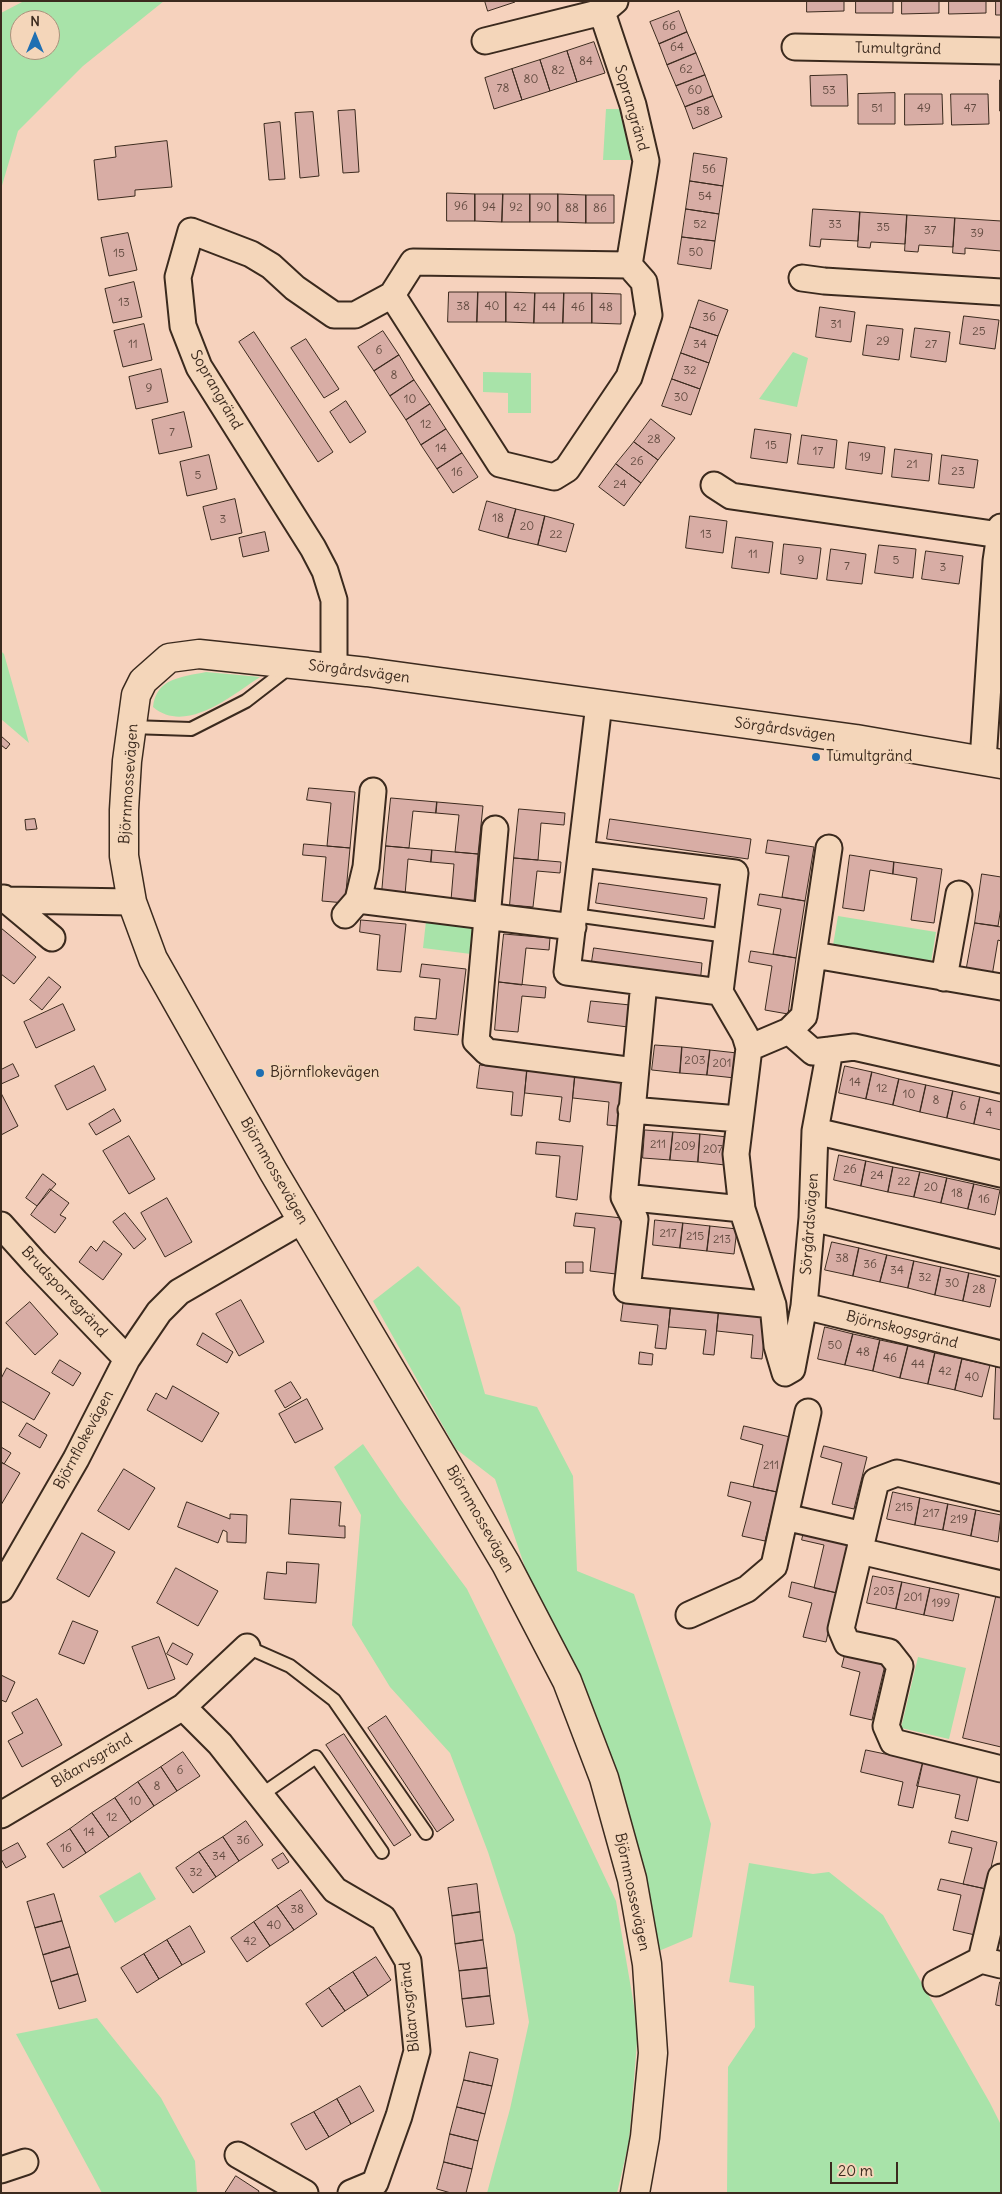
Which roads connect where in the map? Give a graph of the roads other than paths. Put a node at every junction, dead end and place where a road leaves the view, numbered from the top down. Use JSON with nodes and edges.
{"nodes":[{"id":1,"x":608,"y":6,"type":"edge"},
{"id":2,"x":485,"y":41,"type":"dead end"},
{"id":3,"x":795,"y":47,"type":"dead end"},
{"id":4,"x":1001,"y":51,"type":"edge"},
{"id":5,"x":629,"y":265,"type":"junction"},
{"id":6,"x":802,"y":278,"type":"dead end"},
{"id":7,"x":1001,"y":292,"type":"edge"},
{"id":8,"x":392,"y":295,"type":"junction"},
{"id":9,"x":714,"y":485,"type":"dead end"},
{"id":10,"x":1000,"y":531,"type":"edge"},
{"id":11,"x":294,"y":664,"type":"junction"},
{"id":12,"x":334,"y":668,"type":"junction"},
{"id":13,"x":136,"y":695,"type":"joint"},
{"id":14,"x":599,"y":704,"type":"junction"},
{"id":15,"x":131,"y":727,"type":"junction"},
{"id":16,"x":992,"y":763,"type":"edge"},
{"id":17,"x":373,"y":791,"type":"dead end"},
{"id":18,"x":495,"y":829,"type":"dead end"},
{"id":19,"x":830,"y":848,"type":"dead end"},
{"id":20,"x":582,"y":854,"type":"junction"},
{"id":21,"x":959,"y":894,"type":"dead end"},
{"id":22,"x":4,"y":898,"type":"edge"},
{"id":23,"x":132,"y":902,"type":"junction"},
{"id":24,"x":487,"y":916,"type":"junction"},
{"id":25,"x":574,"y":921,"type":"junction"},
{"id":26,"x":727,"y":936,"type":"junction"},
{"id":27,"x":52,"y":938,"type":"dead end"},
{"id":28,"x":814,"y":955,"type":"junction"},
{"id":29,"x":944,"y":978,"type":"junction"},
{"id":30,"x":644,"y":982,"type":"junction"},
{"id":31,"x":1001,"y":987,"type":"edge"},
{"id":32,"x":720,"y":992,"type":"junction"},
{"id":33,"x":789,"y":1031,"type":"junction"},
{"id":34,"x":750,"y":1048,"type":"junction"},
{"id":35,"x":830,"y":1050,"type":"junction"},
{"id":36,"x":635,"y":1071,"type":"junction"},
{"id":37,"x":1001,"y":1080,"type":"edge"},
{"id":38,"x":631,"y":1110,"type":"junction"},
{"id":39,"x":739,"y":1120,"type":"junction"},
{"id":40,"x":815,"y":1131,"type":"junction"},
{"id":41,"x":1001,"y":1174,"type":"edge"},
{"id":42,"x":624,"y":1197,"type":"junction"},
{"id":43,"x":742,"y":1209,"type":"junction"},
{"id":44,"x":812,"y":1218,"type":"junction"},
{"id":45,"x":303,"y":1220,"type":"junction"},
{"id":46,"x":1,"y":1225,"type":"edge"},
{"id":47,"x":1001,"y":1263,"type":"edge"},
{"id":48,"x":773,"y":1305,"type":"junction"},
{"id":49,"x":804,"y":1306,"type":"junction"},
{"id":50,"x":1001,"y":1354,"type":"edge"},
{"id":51,"x":127,"y":1359,"type":"junction"},
{"id":52,"x":808,"y":1412,"type":"dead end"},
{"id":53,"x":1001,"y":1498,"type":"edge"},
{"id":54,"x":784,"y":1517,"type":"junction"},
{"id":55,"x":862,"y":1543,"type":"junction"},
{"id":56,"x":1001,"y":1584,"type":"edge"},
{"id":57,"x":1,"y":1589,"type":"edge"},
{"id":58,"x":689,"y":1615,"type":"dead end"},
{"id":59,"x":248,"y":1646,"type":"joint"},
{"id":60,"x":183,"y":1707,"type":"junction"},
{"id":61,"x":1001,"y":1769,"type":"edge"},
{"id":62,"x":261,"y":1795,"type":"junction"},
{"id":63,"x":1,"y":1815,"type":"edge"},
{"id":64,"x":426,"y":1833,"type":"dead end"},
{"id":65,"x":382,"y":1852,"type":"dead end"},
{"id":66,"x":1001,"y":1877,"type":"edge"},
{"id":67,"x":991,"y":1962,"type":"edge"},
{"id":68,"x":936,"y":1983,"type":"dead end"},
{"id":69,"x":238,"y":2155,"type":"dead end"},
{"id":70,"x":25,"y":2162,"type":"dead end"},
{"id":71,"x":1,"y":2170,"type":"edge"},
{"id":72,"x":305,"y":2193,"type":"edge"},
{"id":73,"x":351,"y":2193,"type":"edge"},
{"id":74,"x":635,"y":2193,"type":"edge"}],
"edges":[{"from":1,"to":2,"type":"street","name":"Soprangränd"},
{"from":1,"to":5,"type":"street","name":"Soprangränd"},
{"from":3,"to":4,"type":"street","name":"Tumultgränd"},
{"from":5,"to":8,"type":"street","name":"Soprangränd"},
{"from":5,"to":8,"type":"street"},
{"from":6,"to":7,"type":"street"},
{"from":8,"to":12,"type":"street","name":"Soprangränd"},
{"from":9,"to":10,"type":"street"},
{"from":10,"to":16,"type":"street"},
{"from":11,"to":12,"type":"street","name":"Sörgårdsvägen"},
{"from":11,"to":13,"type":"street","name":"Sörgårdsvägen"},
{"from":11,"to":15,"type":"lane"},
{"from":12,"to":14,"type":"street","name":"Sörgårdsvägen"},
{"from":13,"to":15,"type":"street","name":"Björnmossevägen"},
{"from":14,"to":16,"type":"street","name":"Sörgårdsvägen"},
{"from":14,"to":20,"type":"street"},
{"from":15,"to":23,"type":"street","name":"Björnmossevägen"},
{"from":17,"to":24,"type":"street"},
{"from":18,"to":24,"type":"street"},
{"from":19,"to":28,"type":"street"},
{"from":20,"to":25,"type":"street"},
{"from":20,"to":26,"type":"street"},
{"from":21,"to":29,"type":"street"},
{"from":22,"to":23,"type":"street"},
{"from":22,"to":27,"type":"street"},
{"from":23,"to":45,"type":"street","name":"Björnmossevägen"},
{"from":24,"to":25,"type":"street"},
{"from":24,"to":36,"type":"street"},
{"from":25,"to":26,"type":"lane"},
{"from":25,"to":30,"type":"street"},
{"from":26,"to":32,"type":"street"},
{"from":28,"to":29,"type":"street"},
{"from":28,"to":33,"type":"street"},
{"from":29,"to":31,"type":"street"},
{"from":30,"to":32,"type":"street"},
{"from":30,"to":36,"type":"street"},
{"from":32,"to":34,"type":"street"},
{"from":33,"to":34,"type":"street"},
{"from":33,"to":35,"type":"street"},
{"from":34,"to":39,"type":"street","name":"Sörgårdsvägen"},
{"from":35,"to":37,"type":"street"},
{"from":35,"to":40,"type":"street","name":"Sörgårdsvägen"},
{"from":36,"to":38,"type":"street"},
{"from":38,"to":39,"type":"street"},
{"from":38,"to":42,"type":"street"},
{"from":39,"to":43,"type":"street","name":"Sörgårdsvägen"},
{"from":40,"to":41,"type":"street"},
{"from":40,"to":44,"type":"street","name":"Sörgårdsvägen"},
{"from":42,"to":43,"type":"street"},
{"from":42,"to":48,"type":"street"},
{"from":43,"to":48,"type":"street","name":"Sörgårdsvägen"},
{"from":44,"to":47,"type":"street"},
{"from":44,"to":49,"type":"street","name":"Sörgårdsvägen"},
{"from":45,"to":51,"type":"street","name":"Björnflokevägen"},
{"from":45,"to":74,"type":"street","name":"Björnmossevägen"},
{"from":46,"to":51,"type":"street","name":"Brudsporregränd"},
{"from":48,"to":49,"type":"street","name":"Sörgårdsvägen"},
{"from":49,"to":50,"type":"street","name":"Björnskogsgränd"},
{"from":51,"to":57,"type":"street","name":"Björnflokevägen"},
{"from":52,"to":54,"type":"street"},
{"from":53,"to":55,"type":"street"},
{"from":54,"to":55,"type":"street"},
{"from":54,"to":58,"type":"street"},
{"from":55,"to":56,"type":"street"},
{"from":55,"to":61,"type":"street"},
{"from":59,"to":60,"type":"street","name":"Blåarvsgränd"},
{"from":59,"to":64,"type":"lane"},
{"from":60,"to":62,"type":"street","name":"Blåarvsgränd"},
{"from":60,"to":63,"type":"street","name":"Blåarvsgränd"},
{"from":62,"to":65,"type":"lane"},
{"from":62,"to":73,"type":"street","name":"Blåarvsgränd"},
{"from":66,"to":67,"type":"street"},
{"from":67,"to":68,"type":"street"},
{"from":69,"to":72,"type":"street"},
{"from":70,"to":71,"type":"street"}]}
